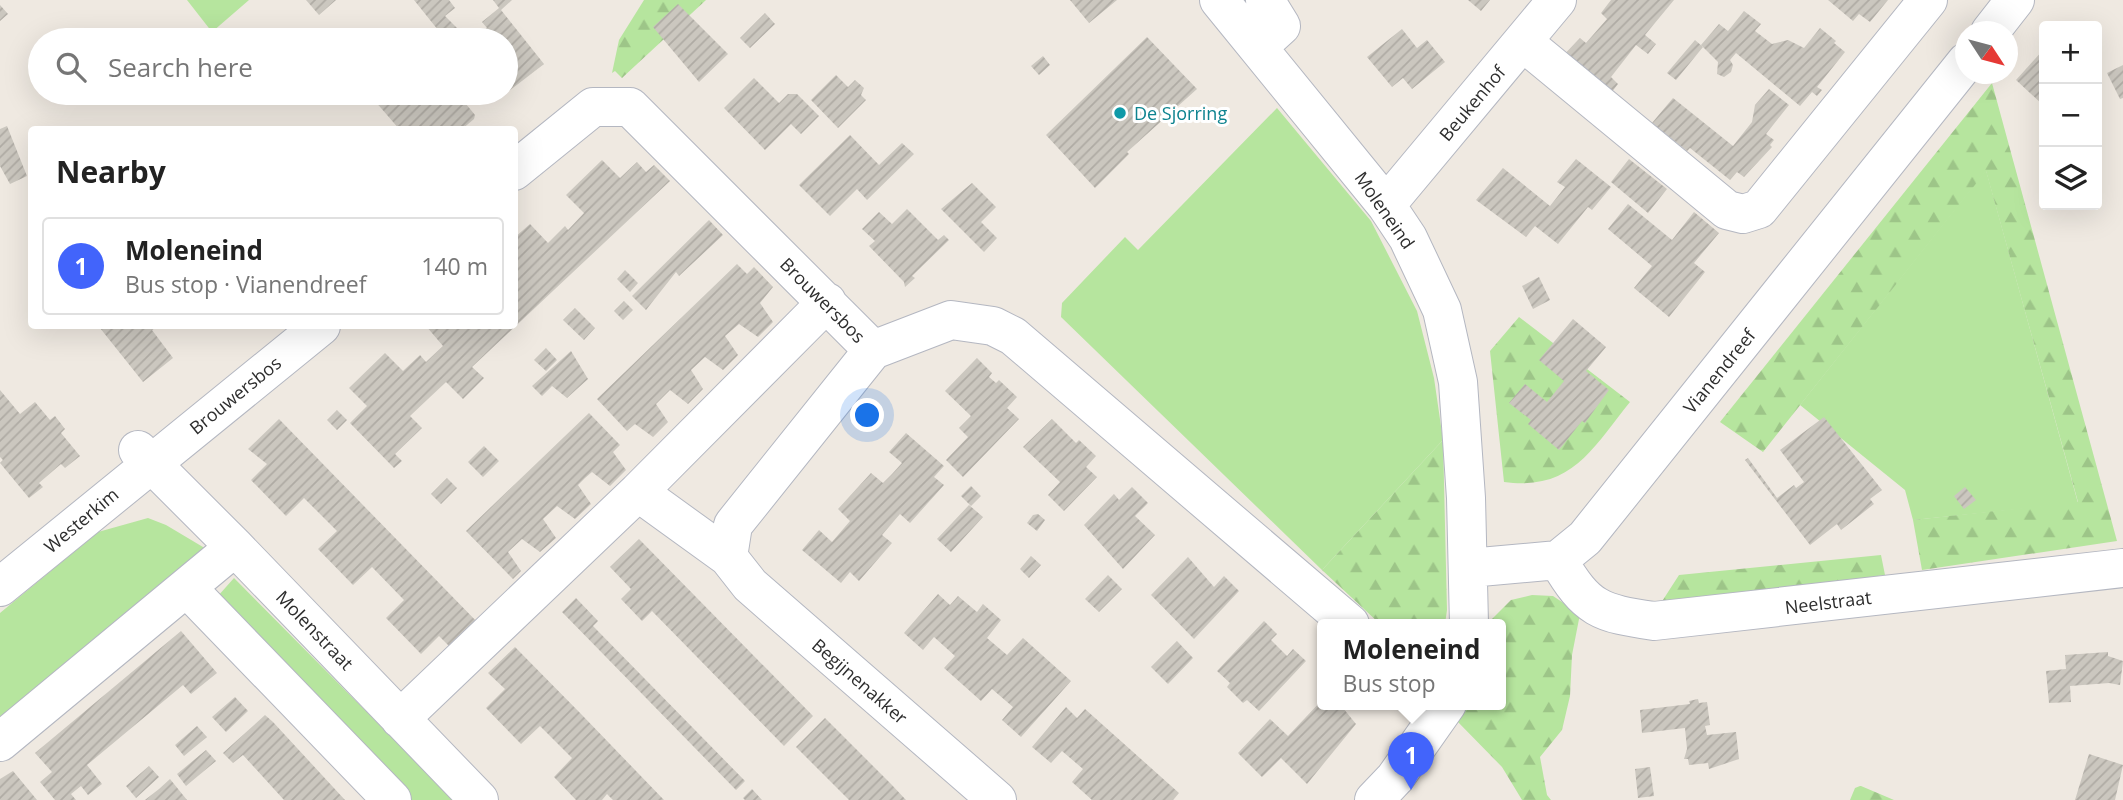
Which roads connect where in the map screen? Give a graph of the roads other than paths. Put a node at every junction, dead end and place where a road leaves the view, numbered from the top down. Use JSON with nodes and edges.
{"nodes":[{"id":1,"x":1219,"y":0,"type":"edge"},
{"id":2,"x":1265,"y":0,"type":"edge"},
{"id":3,"x":1557,"y":0,"type":"edge"},
{"id":4,"x":1928,"y":0,"type":"edge"},
{"id":5,"x":2015,"y":0,"type":"edge"},
{"id":6,"x":1999,"y":21,"type":"edge"},
{"id":7,"x":1523,"y":42,"type":"junction"},
{"id":8,"x":1258,"y":47,"type":"junction"},
{"id":9,"x":1955,"y":75,"type":"edge"},
{"id":10,"x":518,"y":168,"type":"edge"},
{"id":11,"x":1386,"y":205,"type":"junction"},
{"id":12,"x":827,"y":302,"type":"junction"},
{"id":13,"x":317,"y":329,"type":"edge"},
{"id":14,"x":873,"y":350,"type":"junction"},
{"id":15,"x":143,"y":457,"type":"junction"},
{"id":16,"x":638,"y":492,"type":"junction"},
{"id":17,"x":236,"y":547,"type":"junction"},
{"id":18,"x":729,"y":557,"type":"junction"},
{"id":19,"x":1558,"y":560,"type":"junction"},
{"id":20,"x":1469,"y":568,"type":"junction"},
{"id":21,"x":2123,"y":568,"type":"edge"},
{"id":22,"x":0,"y":587,"type":"edge"},
{"id":23,"x":187,"y":587,"type":"junction"},
{"id":24,"x":1344,"y":619,"type":"edge"},
{"id":25,"x":1469,"y":619,"type":"edge"},
{"id":26,"x":1443,"y":710,"type":"edge"},
{"id":27,"x":400,"y":719,"type":"junction"},
{"id":28,"x":0,"y":742,"type":"edge"},
{"id":29,"x":392,"y":800,"type":"edge"},
{"id":30,"x":479,"y":800,"type":"edge"},
{"id":31,"x":997,"y":800,"type":"edge"},
{"id":32,"x":1374,"y":800,"type":"edge"}],
"edges":[{"from":1,"to":8,"type":"street","name":"Moleneind"},
{"from":2,"to":8,"type":"street"},
{"from":3,"to":7,"type":"street","name":"Beukenhof"},
{"from":4,"to":7,"type":"street"},
{"from":5,"to":6,"type":"street"},
{"from":7,"to":11,"type":"street","name":"Beukenhof"},
{"from":8,"to":11,"type":"street","name":"Moleneind"},
{"from":9,"to":19,"type":"street","name":"Vianendreef"},
{"from":10,"to":12,"type":"street","name":"Brouwersbos"},
{"from":11,"to":20,"type":"street","name":"Moleneind"},
{"from":12,"to":14,"type":"street","name":"Brouwersbos"},
{"from":12,"to":16,"type":"street"},
{"from":13,"to":15,"type":"street","name":"Brouwersbos"},
{"from":14,"to":18,"type":"street"},
{"from":14,"to":24,"type":"street","name":"Brouwersbos"},
{"from":15,"to":17,"type":"street","name":"Molenstraat"},
{"from":15,"to":22,"type":"street","name":"Westerkim"},
{"from":16,"to":18,"type":"street","name":"Begijnenakker"},
{"from":16,"to":27,"type":"street"},
{"from":17,"to":23,"type":"street"},
{"from":17,"to":27,"type":"street","name":"Molenstraat"},
{"from":18,"to":31,"type":"street","name":"Begijnenakker"},
{"from":19,"to":20,"type":"street"},
{"from":19,"to":21,"type":"street","name":"Neelstraat"},
{"from":20,"to":25,"type":"street"},
{"from":23,"to":28,"type":"street"},
{"from":23,"to":29,"type":"street"},
{"from":26,"to":32,"type":"street"},
{"from":27,"to":30,"type":"street","name":"Molenstraat"}]}
